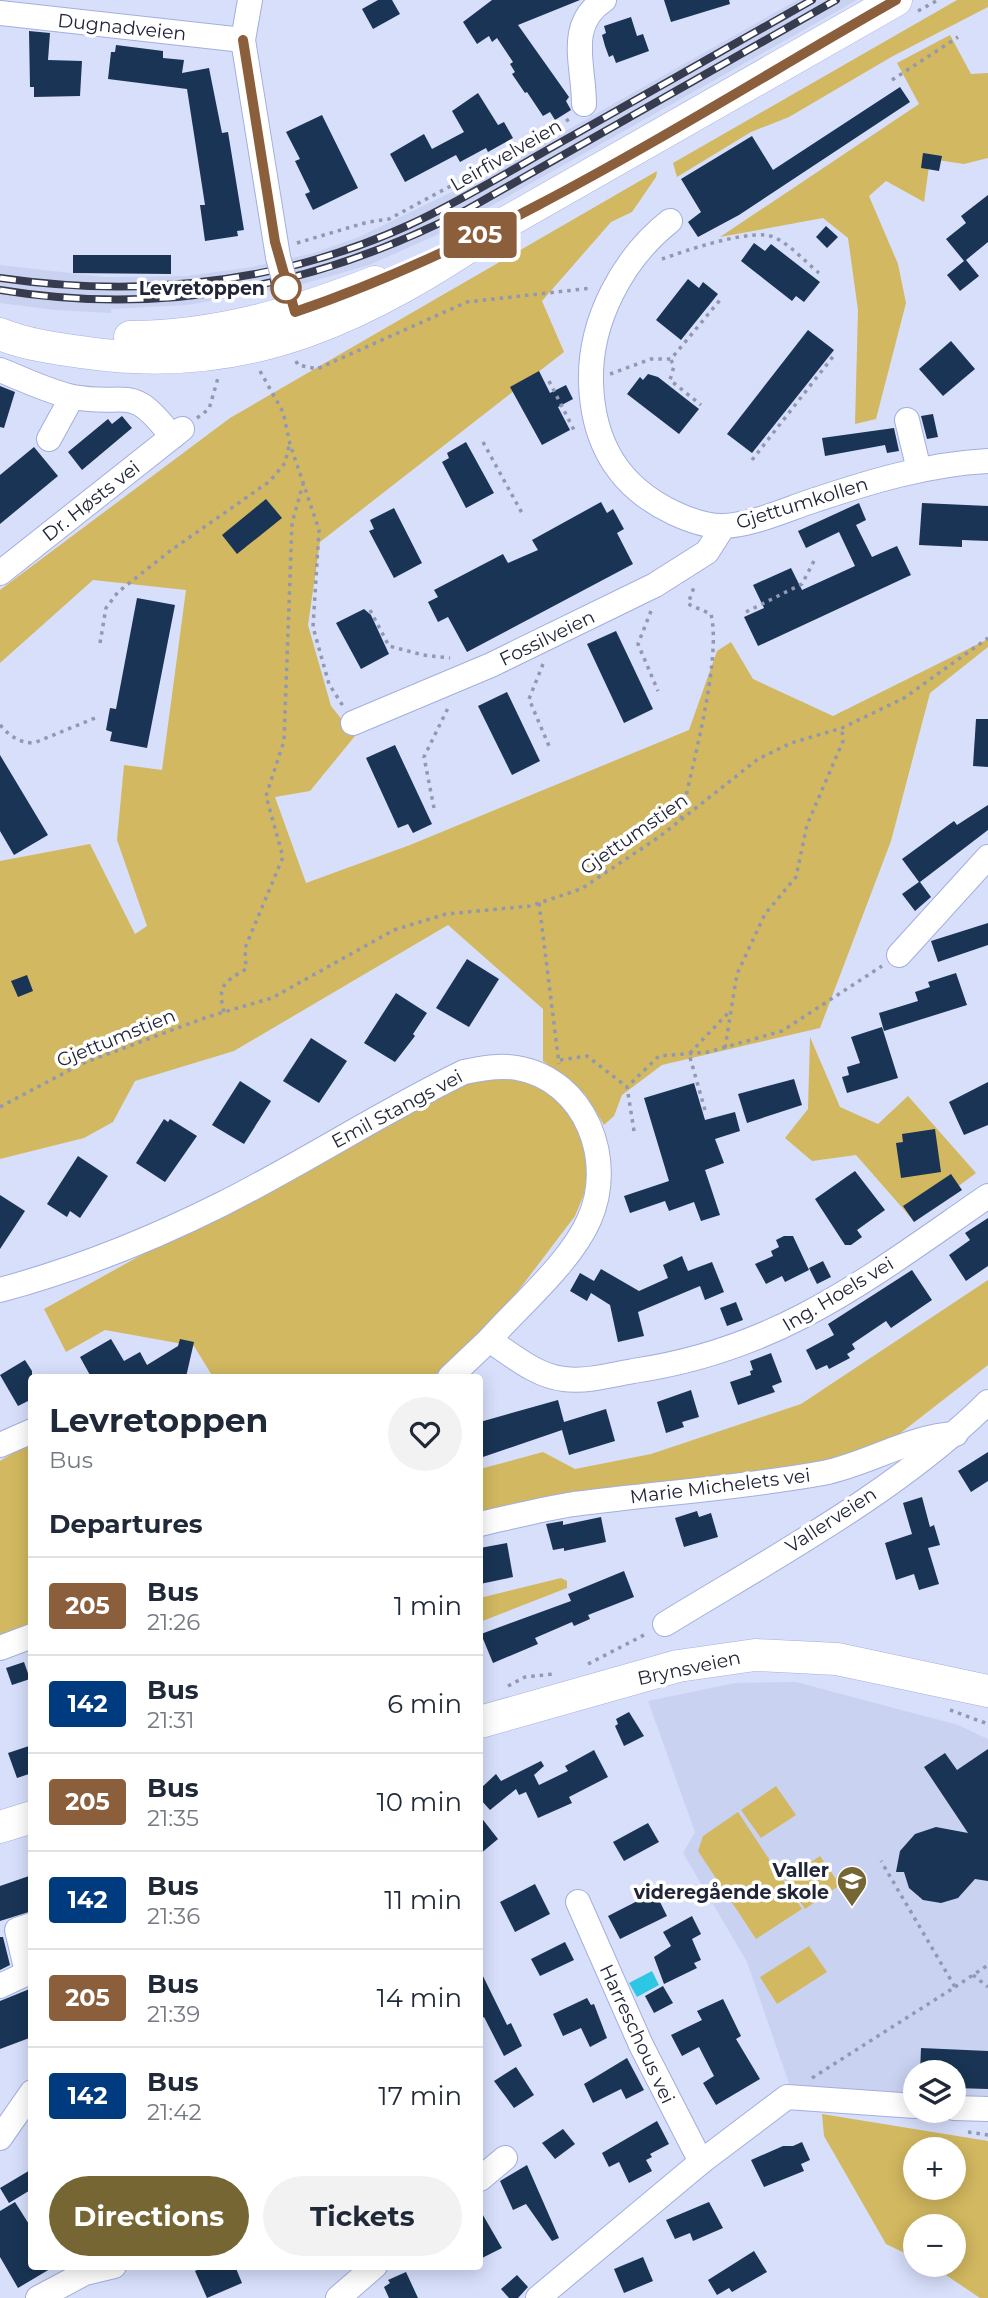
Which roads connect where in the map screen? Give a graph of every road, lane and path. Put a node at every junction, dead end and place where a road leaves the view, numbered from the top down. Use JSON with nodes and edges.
{"nodes":[{"id":1,"x":250,"y":0,"type":"edge"},
{"id":2,"x":604,"y":0,"type":"edge"},
{"id":3,"x":896,"y":0,"type":"edge"},
{"id":4,"x":0,"y":13,"type":"edge"},
{"id":5,"x":958,"y":37,"type":"dead end"},
{"id":6,"x":243,"y":40,"type":"junction"},
{"id":7,"x":892,"y":80,"type":"dead end"},
{"id":8,"x":584,"y":103,"type":"joint"},
{"id":9,"x":670,"y":221,"type":"dead end"},
{"id":10,"x":277,"y":253,"type":"junction"},
{"id":11,"x":630,"y":263,"type":"junction"},
{"id":12,"x":819,"y":273,"type":"dead end"},
{"id":13,"x":615,"y":287,"type":"junction"},
{"id":14,"x":720,"y":300,"type":"dead end"},
{"id":15,"x":294,"y":322,"type":"junction"},
{"id":16,"x":0,"y":325,"type":"edge"},
{"id":17,"x":0,"y":334,"type":"edge"},
{"id":18,"x":835,"y":354,"type":"dead end"},
{"id":19,"x":671,"y":359,"type":"junction"},
{"id":20,"x":257,"y":366,"type":"dead end"},
{"id":21,"x":0,"y":370,"type":"edge"},
{"id":22,"x":218,"y":378,"type":"dead end"},
{"id":23,"x":591,"y":378,"type":"junction"},
{"id":24,"x":549,"y":381,"type":"dead end"},
{"id":25,"x":72,"y":397,"type":"junction"},
{"id":26,"x":701,"y":405,"type":"dead end"},
{"id":27,"x":907,"y":420,"type":"dead end"},
{"id":28,"x":177,"y":433,"type":"junction"},
{"id":29,"x":578,"y":438,"type":"dead end"},
{"id":30,"x":49,"y":439,"type":"dead end"},
{"id":31,"x":483,"y":442,"type":"dead end"},
{"id":32,"x":290,"y":444,"type":"junction"},
{"id":33,"x":752,"y":460,"type":"dead end"},
{"id":34,"x":988,"y":461,"type":"edge"},
{"id":35,"x":919,"y":470,"type":"junction"},
{"id":36,"x":303,"y":484,"type":"junction"},
{"id":37,"x":523,"y":515,"type":"dead end"},
{"id":38,"x":723,"y":527,"type":"junction"},
{"id":39,"x":707,"y":552,"type":"junction"},
{"id":40,"x":815,"y":559,"type":"dead end"},
{"id":41,"x":0,"y":573,"type":"edge"},
{"id":42,"x":664,"y":579,"type":"junction"},
{"id":43,"x":370,"y":610,"type":"dead end"},
{"id":44,"x":746,"y":612,"type":"dead end"},
{"id":45,"x":554,"y":634,"type":"junction"},
{"id":46,"x":988,"y":638,"type":"edge"},
{"id":47,"x":100,"y":643,"type":"dead end"},
{"id":48,"x":469,"y":675,"type":"junction"},
{"id":49,"x":658,"y":691,"type":"dead end"},
{"id":50,"x":95,"y":718,"type":"dead end"},
{"id":51,"x":353,"y":723,"type":"joint"},
{"id":52,"x":0,"y":725,"type":"edge"},
{"id":53,"x":842,"y":728,"type":"junction"},
{"id":54,"x":549,"y":746,"type":"dead end"},
{"id":55,"x":434,"y":808,"type":"dead end"},
{"id":56,"x":680,"y":820,"type":"junction"},
{"id":57,"x":988,"y":858,"type":"edge"},
{"id":58,"x":539,"y":903,"type":"junction"},
{"id":59,"x":899,"y":955,"type":"joint"},
{"id":60,"x":731,"y":1010,"type":"junction"},
{"id":61,"x":224,"y":1012,"type":"junction"},
{"id":62,"x":725,"y":1048,"type":"junction"},
{"id":63,"x":689,"y":1054,"type":"junction"},
{"id":64,"x":557,"y":1072,"type":"junction"},
{"id":65,"x":627,"y":1087,"type":"junction"},
{"id":66,"x":0,"y":1107,"type":"edge"},
{"id":67,"x":705,"y":1110,"type":"dead end"},
{"id":68,"x":634,"y":1131,"type":"dead end"},
{"id":69,"x":988,"y":1196,"type":"edge"},
{"id":70,"x":0,"y":1290,"type":"edge"},
{"id":71,"x":489,"y":1340,"type":"junction"},
{"id":72,"x":453,"y":1374,"type":"edge"},
{"id":73,"x":988,"y":1402,"type":"edge"},
{"id":74,"x":28,"y":1433,"type":"edge"},
{"id":75,"x":956,"y":1434,"type":"junction"},
{"id":76,"x":0,"y":1445,"type":"edge"},
{"id":77,"x":483,"y":1523,"type":"edge"},
{"id":78,"x":665,"y":1624,"type":"joint"},
{"id":79,"x":28,"y":1638,"type":"edge"},
{"id":80,"x":0,"y":1648,"type":"edge"},
{"id":81,"x":584,"y":1665,"type":"dead end"},
{"id":82,"x":561,"y":1673,"type":"dead end"},
{"id":83,"x":499,"y":1691,"type":"dead end"},
{"id":84,"x":987,"y":1692,"type":"edge"},
{"id":85,"x":937,"y":1706,"type":"dead end"},
{"id":86,"x":483,"y":1721,"type":"edge"},
{"id":87,"x":988,"y":1724,"type":"edge"},
{"id":88,"x":28,"y":1818,"type":"edge"},
{"id":89,"x":0,"y":1827,"type":"edge"},
{"id":90,"x":881,"y":1861,"type":"dead end"},
{"id":91,"x":578,"y":1902,"type":"dead end"},
{"id":92,"x":16,"y":1930,"type":"edge"},
{"id":93,"x":988,"y":1965,"type":"edge"},
{"id":94,"x":28,"y":1969,"type":"edge"},
{"id":95,"x":28,"y":1972,"type":"edge"},
{"id":96,"x":972,"y":1975,"type":"junction"},
{"id":97,"x":0,"y":1986,"type":"edge"},
{"id":98,"x":955,"y":1987,"type":"junction"},
{"id":99,"x":988,"y":1987,"type":"edge"},
{"id":100,"x":787,"y":2097,"type":"junction"},
{"id":101,"x":28,"y":2098,"type":"edge"},
{"id":102,"x":903,"y":2105,"type":"edge"},
{"id":103,"x":966,"y":2108,"type":"edge"},
{"id":104,"x":988,"y":2109,"type":"edge"},
{"id":105,"x":0,"y":2138,"type":"edge"},
{"id":106,"x":505,"y":2158,"type":"dead end"},
{"id":107,"x":701,"y":2162,"type":"junction"},
{"id":108,"x":483,"y":2176,"type":"edge"},
{"id":109,"x":97,"y":2270,"type":"edge"},
{"id":110,"x":371,"y":2270,"type":"edge"},
{"id":111,"x":37,"y":2298,"type":"edge"},
{"id":112,"x":338,"y":2298,"type":"edge"},
{"id":113,"x":538,"y":2298,"type":"edge"}],
"edges":[{"from":1,"to":6,"type":"street"},
{"from":2,"to":8,"type":"street"},
{"from":3,"to":15,"type":"main road"},
{"from":4,"to":6,"type":"street","name":"Dugnadveien"},
{"from":5,"to":7,"type":"path"},
{"from":6,"to":10,"type":"street"},
{"from":8,"to":10,"type":"path","name":"Leirfivelveien"},
{"from":9,"to":11,"type":"street","name":"Gjettumkollen"},
{"from":10,"to":15,"type":"street","bridge":true},
{"from":11,"to":12,"type":"path"},
{"from":11,"to":13,"type":"street","name":"Gjettumkollen"},
{"from":13,"to":15,"type":"path"},
{"from":13,"to":23,"type":"street","name":"Gjettumkollen"},
{"from":14,"to":19,"type":"path"},
{"from":15,"to":16,"type":"main road"},
{"from":15,"to":17,"type":"main road"},
{"from":18,"to":33,"type":"path"},
{"from":19,"to":23,"type":"path"},
{"from":19,"to":26,"type":"path"},
{"from":20,"to":32,"type":"path"},
{"from":21,"to":25,"type":"street"},
{"from":22,"to":28,"type":"path"},
{"from":23,"to":38,"type":"street","name":"Gjettumkollen"},
{"from":24,"to":29,"type":"path"},
{"from":25,"to":28,"type":"street"},
{"from":25,"to":30,"type":"street"},
{"from":27,"to":35,"type":"street"},
{"from":28,"to":41,"type":"street","name":"Dr. Høsts vei"},
{"from":31,"to":37,"type":"path"},
{"from":32,"to":36,"type":"path"},
{"from":32,"to":47,"type":"path"},
{"from":34,"to":35,"type":"street","name":"Gjettumkollen"},
{"from":35,"to":38,"type":"street","name":"Gjettumkollen"},
{"from":36,"to":51,"type":"path"},
{"from":36,"to":61,"type":"path"},
{"from":38,"to":39,"type":"street","name":"Fossilveien"},
{"from":39,"to":42,"type":"street","name":"Fossilveien"},
{"from":39,"to":56,"type":"path"},
{"from":40,"to":44,"type":"path"},
{"from":42,"to":45,"type":"street","name":"Fossilveien"},
{"from":42,"to":49,"type":"path"},
{"from":43,"to":48,"type":"path"},
{"from":45,"to":48,"type":"street","name":"Fossilveien"},
{"from":45,"to":54,"type":"path"},
{"from":46,"to":53,"type":"path","name":"Gjettumstien"},
{"from":48,"to":51,"type":"street","name":"Fossilveien"},
{"from":48,"to":55,"type":"path"},
{"from":50,"to":52,"type":"path"},
{"from":53,"to":56,"type":"path","name":"Gjettumstien"},
{"from":53,"to":60,"type":"path"},
{"from":56,"to":58,"type":"path","name":"Gjettumstien"},
{"from":57,"to":59,"type":"street"},
{"from":58,"to":61,"type":"path","name":"Gjettumstien"},
{"from":58,"to":64,"type":"path"},
{"from":59,"to":62,"type":"path"},
{"from":60,"to":62,"type":"path"},
{"from":60,"to":63,"type":"path"},
{"from":61,"to":66,"type":"path","name":"Gjettumstien"},
{"from":62,"to":63,"type":"path"},
{"from":63,"to":65,"type":"path"},
{"from":63,"to":67,"type":"path"},
{"from":64,"to":65,"type":"path"},
{"from":64,"to":70,"type":"street","name":"Emil Stangs vei"},
{"from":64,"to":71,"type":"street","name":"Emil Stangs vei"},
{"from":65,"to":68,"type":"path"},
{"from":69,"to":71,"type":"street","name":"Ing. Hoels vei"},
{"from":71,"to":72,"type":"street"},
{"from":73,"to":75,"type":"street","name":"Vallerveien"},
{"from":74,"to":76,"type":"street"},
{"from":75,"to":77,"type":"street","name":"Marie Michelets vei"},
{"from":75,"to":78,"type":"street","name":"Vallerveien"},
{"from":78,"to":81,"type":"path"},
{"from":79,"to":80,"type":"street"},
{"from":82,"to":83,"type":"path"},
{"from":84,"to":86,"type":"main road","name":"Brynsveien"},
{"from":85,"to":87,"type":"path"},
{"from":88,"to":89,"type":"main road"},
{"from":90,"to":98,"type":"path"},
{"from":91,"to":107,"type":"street","name":"Harreschous vei"},
{"from":92,"to":94,"type":"street"},
{"from":93,"to":96,"type":"path"},
{"from":95,"to":97,"type":"street"},
{"from":96,"to":98,"type":"path"},
{"from":96,"to":99,"type":"path"},
{"from":98,"to":100,"type":"path"},
{"from":100,"to":102,"type":"street"},
{"from":100,"to":107,"type":"street"},
{"from":101,"to":105,"type":"street"},
{"from":103,"to":104,"type":"street"},
{"from":106,"to":108,"type":"street"},
{"from":107,"to":113,"type":"street"},
{"from":109,"to":111,"type":"street"},
{"from":110,"to":112,"type":"street"}]}
